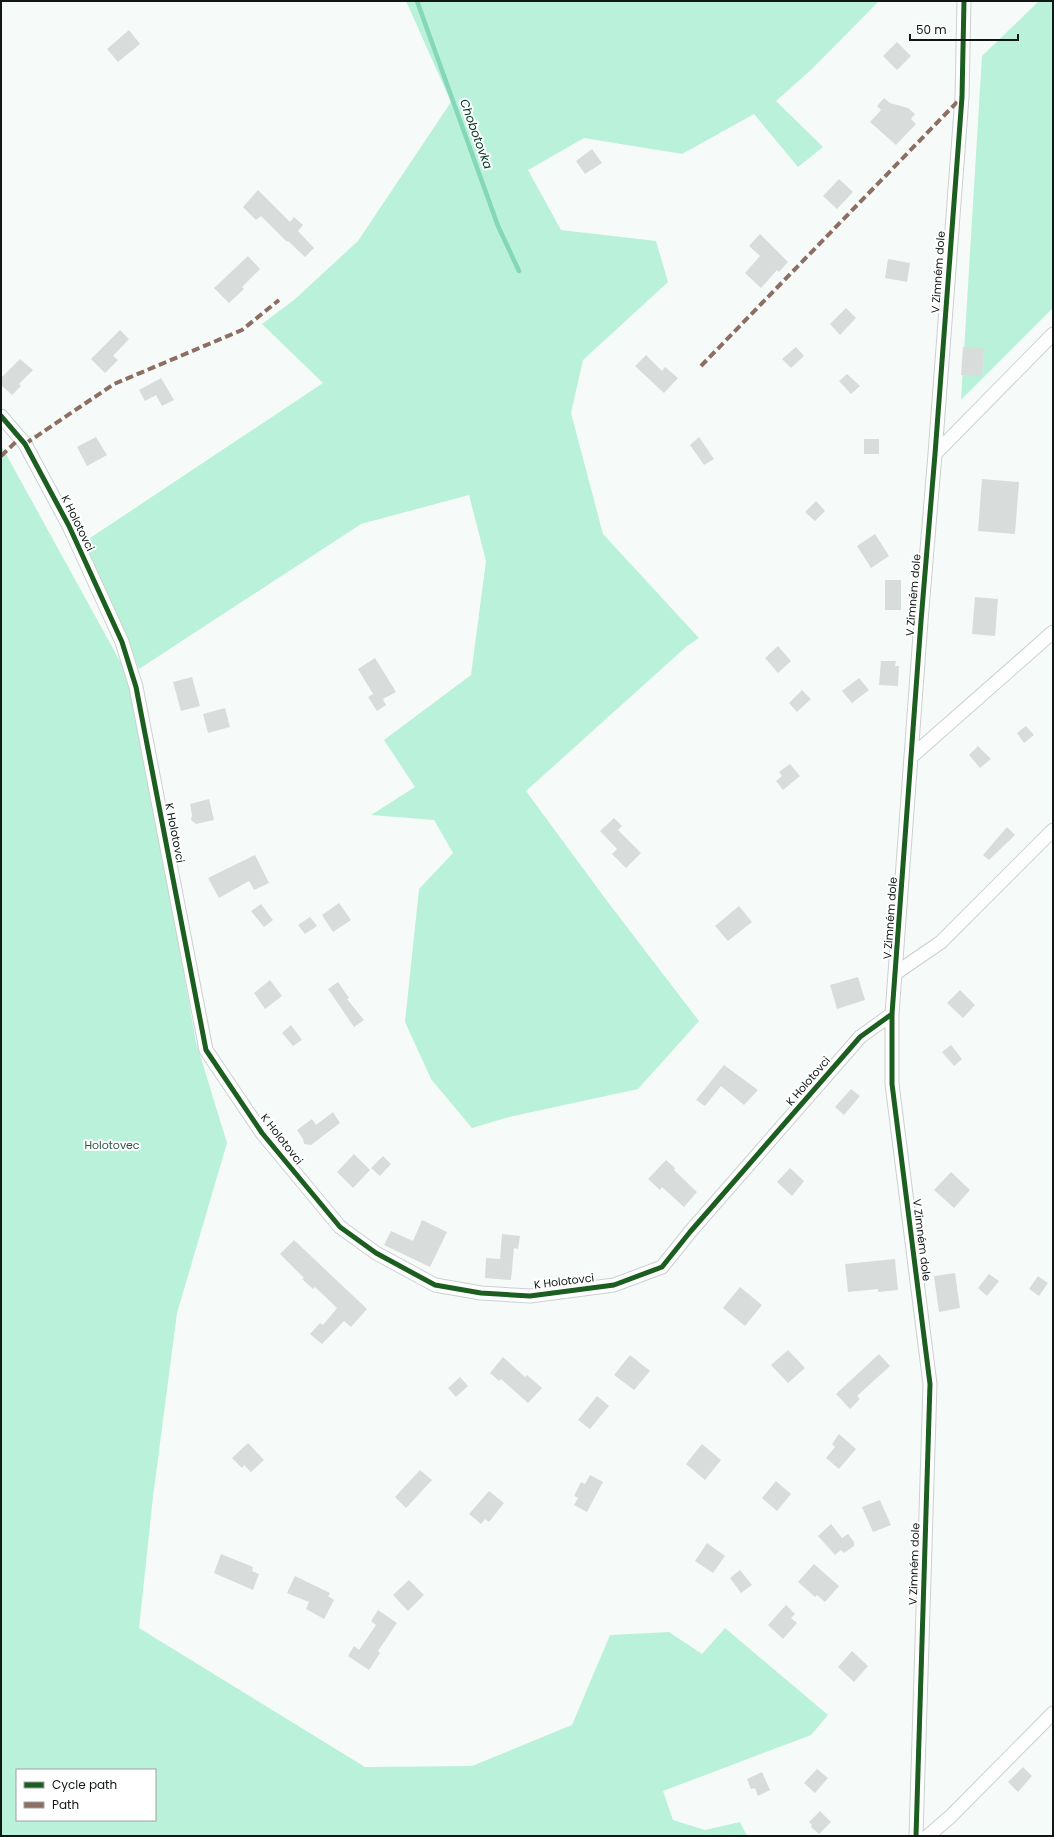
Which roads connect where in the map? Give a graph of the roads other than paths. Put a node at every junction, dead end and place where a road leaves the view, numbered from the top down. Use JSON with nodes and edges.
{"nodes":[{"id":1,"x":964,"y":1,"type":"edge"},
{"id":2,"x":1053,"y":334,"type":"edge"},
{"id":3,"x":1,"y":416,"type":"edge"},
{"id":4,"x":935,"y":454,"type":"junction"},
{"id":5,"x":1053,"y":632,"type":"edge"},
{"id":6,"x":911,"y":757,"type":"junction"},
{"id":7,"x":1053,"y":830,"type":"edge"},
{"id":8,"x":896,"y":973,"type":"junction"},
{"id":9,"x":892,"y":1014,"type":"junction"},
{"id":10,"x":1053,"y":1713,"type":"edge"},
{"id":11,"x":916,"y":1836,"type":"edge"},
{"id":12,"x":928,"y":1836,"type":"edge"}],
"edges":[{"from":1,"to":4,"type":"street","name":"V Zimném dole"},
{"from":2,"to":4,"type":"street"},
{"from":3,"to":9,"type":"street","name":"K Holotovci"},
{"from":4,"to":6,"type":"street","name":"V Zimném dole"},
{"from":5,"to":6,"type":"street"},
{"from":6,"to":8,"type":"street","name":"V Zimném dole"},
{"from":7,"to":8,"type":"street","name":"V Zimném dole"},
{"from":8,"to":9,"type":"street","name":"V Zimném dole"},
{"from":9,"to":11,"type":"street","name":"V Zimném dole"},
{"from":10,"to":12,"type":"street"}]}
